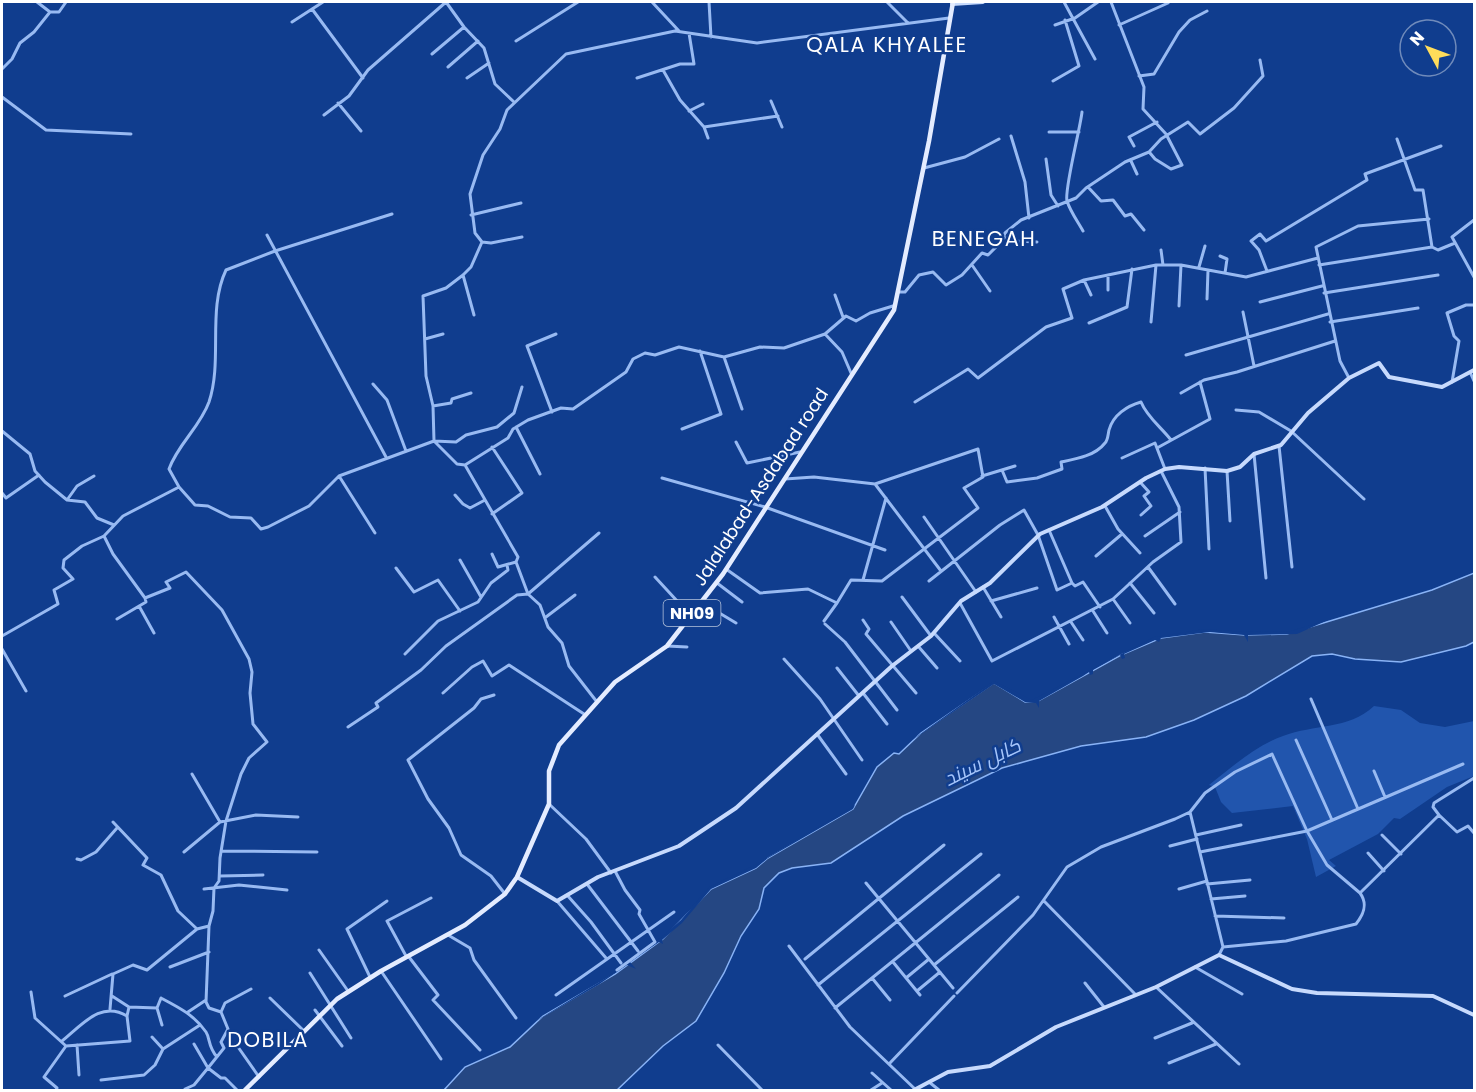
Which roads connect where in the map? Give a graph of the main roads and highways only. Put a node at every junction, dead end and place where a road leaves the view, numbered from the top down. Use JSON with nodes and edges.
{"nodes":[{"id":1,"x":952,"y":3,"type":"edge"},
{"id":2,"x":245,"y":1090,"type":"edge"}],
"edges":[{"from":1,"to":2,"type":"main road","name":"Jalalabad-Asdabad road","number":"NH09"}]}
